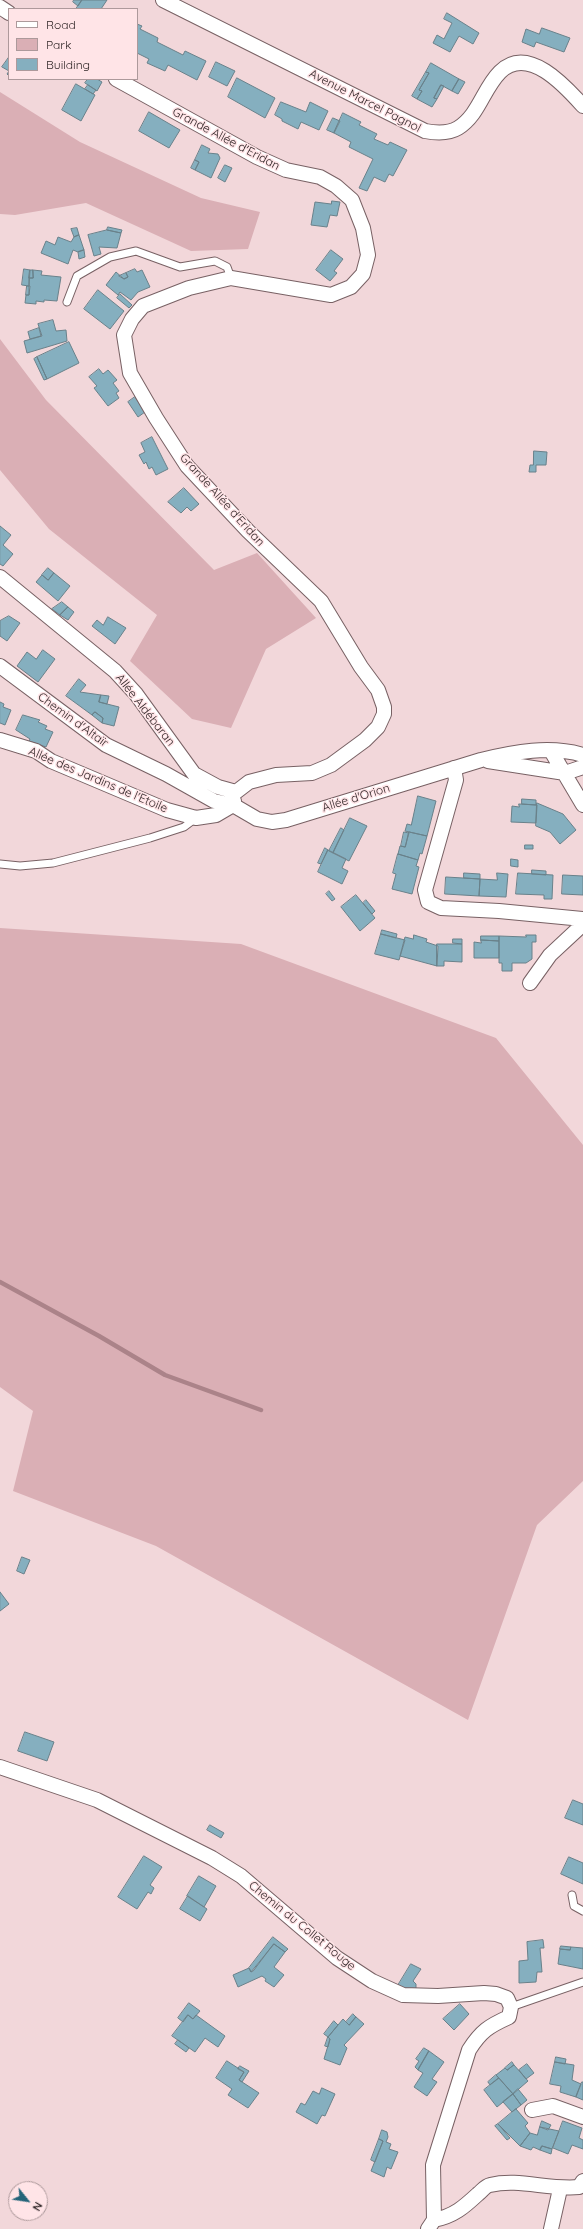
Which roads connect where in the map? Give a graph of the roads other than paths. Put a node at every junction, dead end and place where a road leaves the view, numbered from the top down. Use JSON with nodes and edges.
{"nodes":[{"id":1,"x":163,"y":0,"type":"edge"},
{"id":2,"x":118,"y":80,"type":"edge"},
{"id":3,"x":583,"y":106,"type":"edge"},
{"id":4,"x":231,"y":278,"type":"junction"},
{"id":5,"x":67,"y":302,"type":"dead end"},
{"id":6,"x":0,"y":577,"type":"edge"},
{"id":7,"x":0,"y":666,"type":"edge"},
{"id":8,"x":0,"y":740,"type":"edge"},
{"id":9,"x":551,"y":751,"type":"junction"},
{"id":10,"x":583,"y":755,"type":"edge"},
{"id":11,"x":183,"y":759,"type":"junction"},
{"id":12,"x":482,"y":760,"type":"junction"},
{"id":13,"x":454,"y":768,"type":"junction"},
{"id":14,"x":583,"y":768,"type":"edge"},
{"id":15,"x":565,"y":773,"type":"junction"},
{"id":16,"x":166,"y":774,"type":"junction"},
{"id":17,"x":234,"y":799,"type":"junction"},
{"id":18,"x":583,"y":805,"type":"edge"},
{"id":19,"x":196,"y":818,"type":"junction"},
{"id":20,"x":0,"y":864,"type":"edge"},
{"id":21,"x":583,"y":919,"type":"edge"},
{"id":22,"x":530,"y":983,"type":"dead end"},
{"id":23,"x":0,"y":1768,"type":"edge"},
{"id":24,"x":572,"y":1895,"type":"dead end"},
{"id":25,"x":583,"y":1911,"type":"edge"},
{"id":26,"x":583,"y":1982,"type":"edge"},
{"id":27,"x":511,"y":2007,"type":"junction"},
{"id":28,"x":532,"y":2110,"type":"dead end"},
{"id":29,"x":583,"y":2117,"type":"edge"},
{"id":30,"x":583,"y":2181,"type":"edge"},
{"id":31,"x":560,"y":2189,"type":"junction"},
{"id":32,"x":431,"y":2224,"type":"edge"},
{"id":33,"x":551,"y":2229,"type":"edge"}],
"edges":[{"from":1,"to":3,"type":"street","name":"Avenue Marcel Pagnol"},
{"from":2,"to":4,"type":"street","name":"Grande Allée d'Eridan"},
{"from":4,"to":5,"type":"lane"},
{"from":4,"to":17,"type":"street","name":"Grande Allée d'Eridan"},
{"from":6,"to":11,"type":"street","name":"Allée Aldébaran"},
{"from":7,"to":16,"type":"street","name":"Chemin d'Altaïr"},
{"from":8,"to":19,"type":"street","name":"Allée des Jardins de l'Etoile"},
{"from":9,"to":10,"type":"street","name":"Allée d'Orion"},
{"from":9,"to":12,"type":"street","name":"Allée d'Orion"},
{"from":9,"to":15,"type":"street"},
{"from":11,"to":16,"type":"street"},
{"from":11,"to":17,"type":"street","name":"Allée Aldébaran"},
{"from":12,"to":13,"type":"street","name":"Allée d'Orion"},
{"from":12,"to":15,"type":"street","name":"Allée d'Orion"},
{"from":13,"to":17,"type":"street","name":"Allée d'Orion"},
{"from":13,"to":21,"type":"street"},
{"from":14,"to":15,"type":"street","name":"Allée d'Orion"},
{"from":15,"to":18,"type":"street"},
{"from":16,"to":17,"type":"street","name":"Chemin d'Altaïr"},
{"from":17,"to":19,"type":"street","name":"Grande Allée d'Eridan"},
{"from":19,"to":20,"type":"lane"},
{"from":21,"to":22,"type":"street"},
{"from":23,"to":27,"type":"street","name":"Chemin du Collet Rouge"},
{"from":24,"to":25,"type":"lane"},
{"from":26,"to":27,"type":"lane"},
{"from":27,"to":32,"type":"street"},
{"from":28,"to":29,"type":"street"},
{"from":30,"to":31,"type":"street"},
{"from":31,"to":32,"type":"street"},
{"from":31,"to":33,"type":"street"}]}
